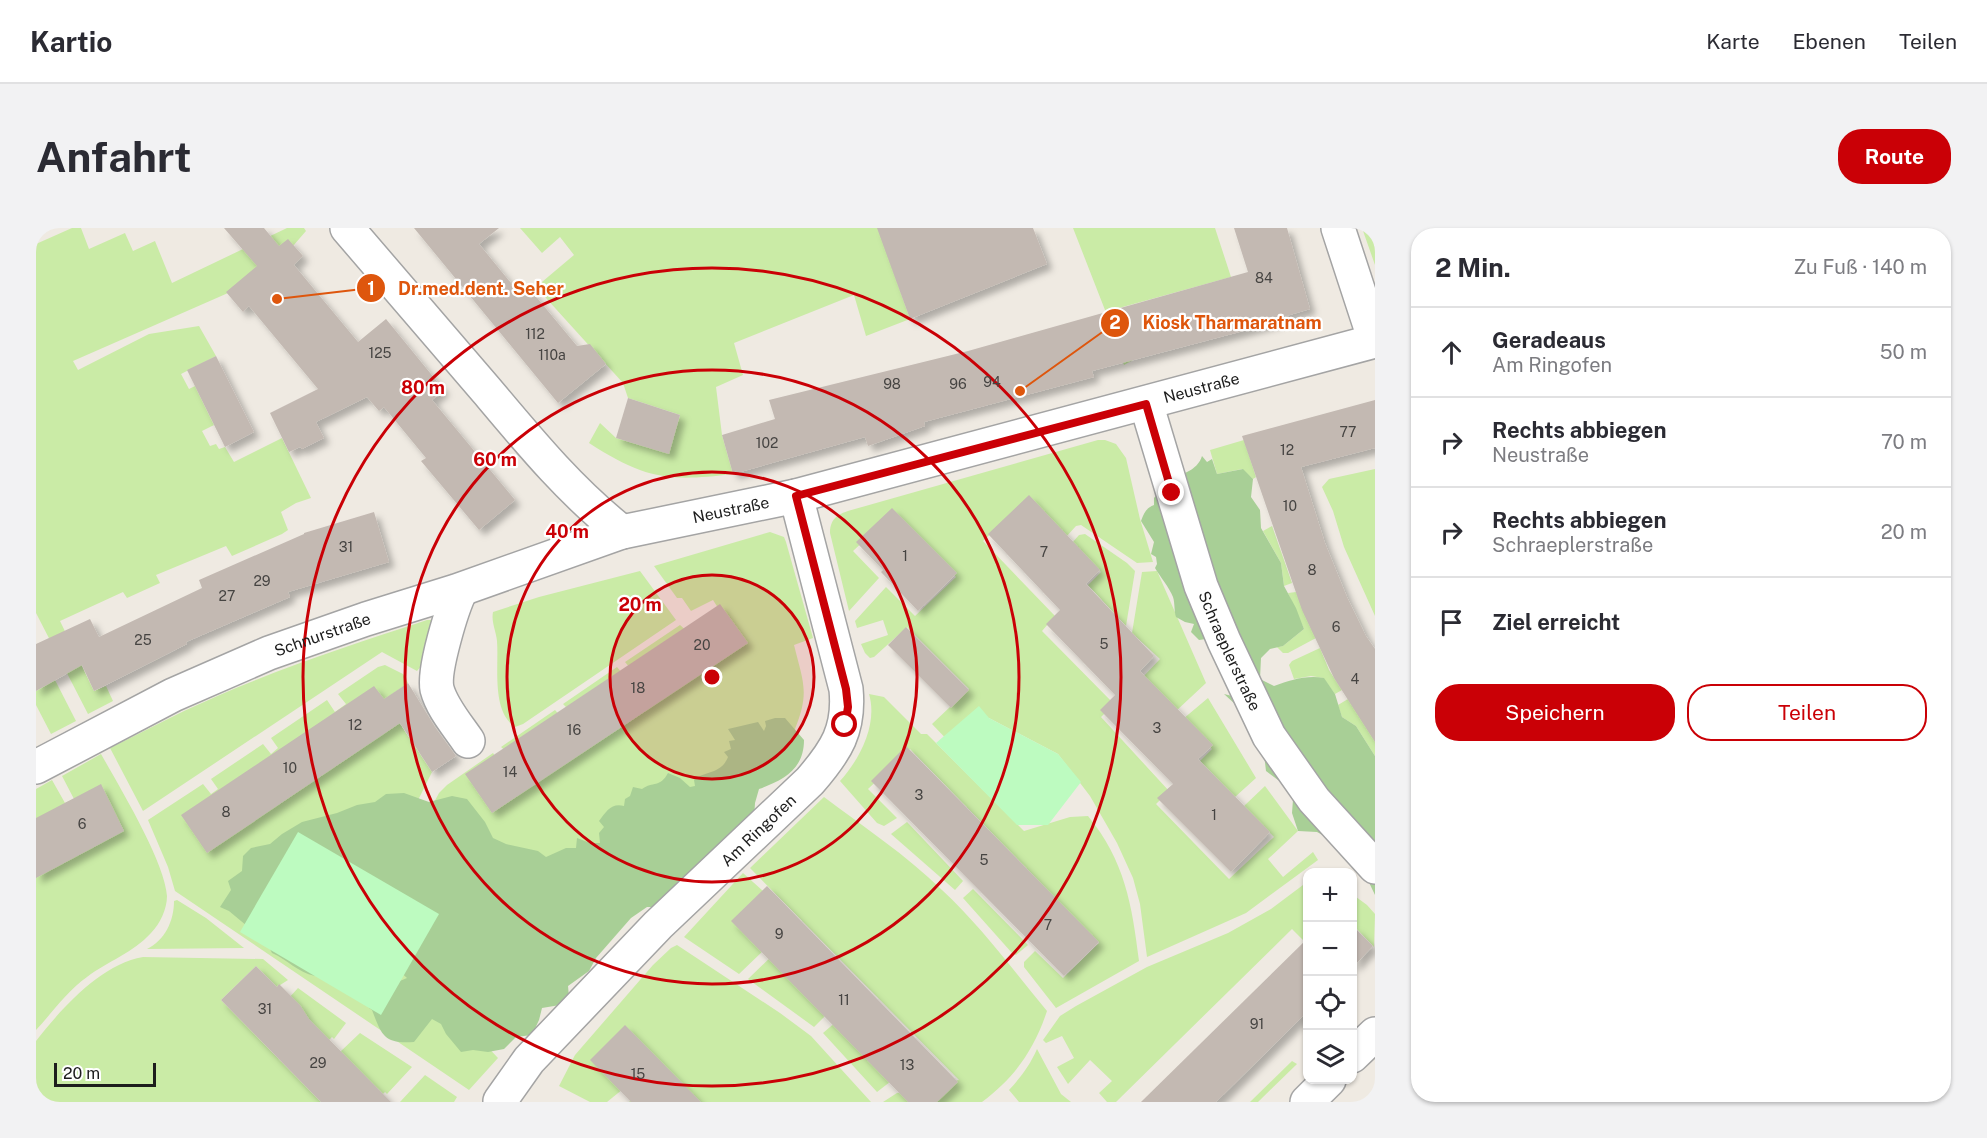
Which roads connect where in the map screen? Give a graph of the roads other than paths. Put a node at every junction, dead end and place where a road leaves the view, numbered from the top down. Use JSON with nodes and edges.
{"nodes":[{"id":1,"x":347,"y":228,"type":"edge"},
{"id":2,"x":1338,"y":228,"type":"edge"},
{"id":3,"x":1375,"y":341,"type":"edge"},
{"id":4,"x":1146,"y":404,"type":"junction"},
{"id":5,"x":796,"y":496,"type":"junction"},
{"id":6,"x":622,"y":532,"type":"junction"},
{"id":7,"x":461,"y":590,"type":"junction"},
{"id":8,"x":468,"y":741,"type":"dead end"},
{"id":9,"x":36,"y":767,"type":"edge"},
{"id":10,"x":1375,"y":867,"type":"edge"},
{"id":11,"x":1375,"y":1034,"type":"edge"},
{"id":12,"x":1357,"y":1052,"type":"edge"},
{"id":13,"x":1325,"y":1084,"type":"edge"},
{"id":14,"x":500,"y":1101,"type":"edge"},
{"id":15,"x":1307,"y":1102,"type":"edge"}],
"edges":[{"from":1,"to":6,"type":"street"},
{"from":2,"to":3,"type":"street"},
{"from":3,"to":4,"type":"street","name":"Neustraße"},
{"from":4,"to":5,"type":"street","name":"Neustraße"},
{"from":4,"to":10,"type":"street","name":"Schraeplerstraße"},
{"from":5,"to":6,"type":"street","name":"Neustraße"},
{"from":5,"to":14,"type":"street","name":"Am Ringofen"},
{"from":6,"to":7,"type":"street","name":"Schnurstraße"},
{"from":7,"to":8,"type":"street"},
{"from":7,"to":9,"type":"street","name":"Schnurstraße"},
{"from":11,"to":12,"type":"street"},
{"from":13,"to":15,"type":"street"}]}
